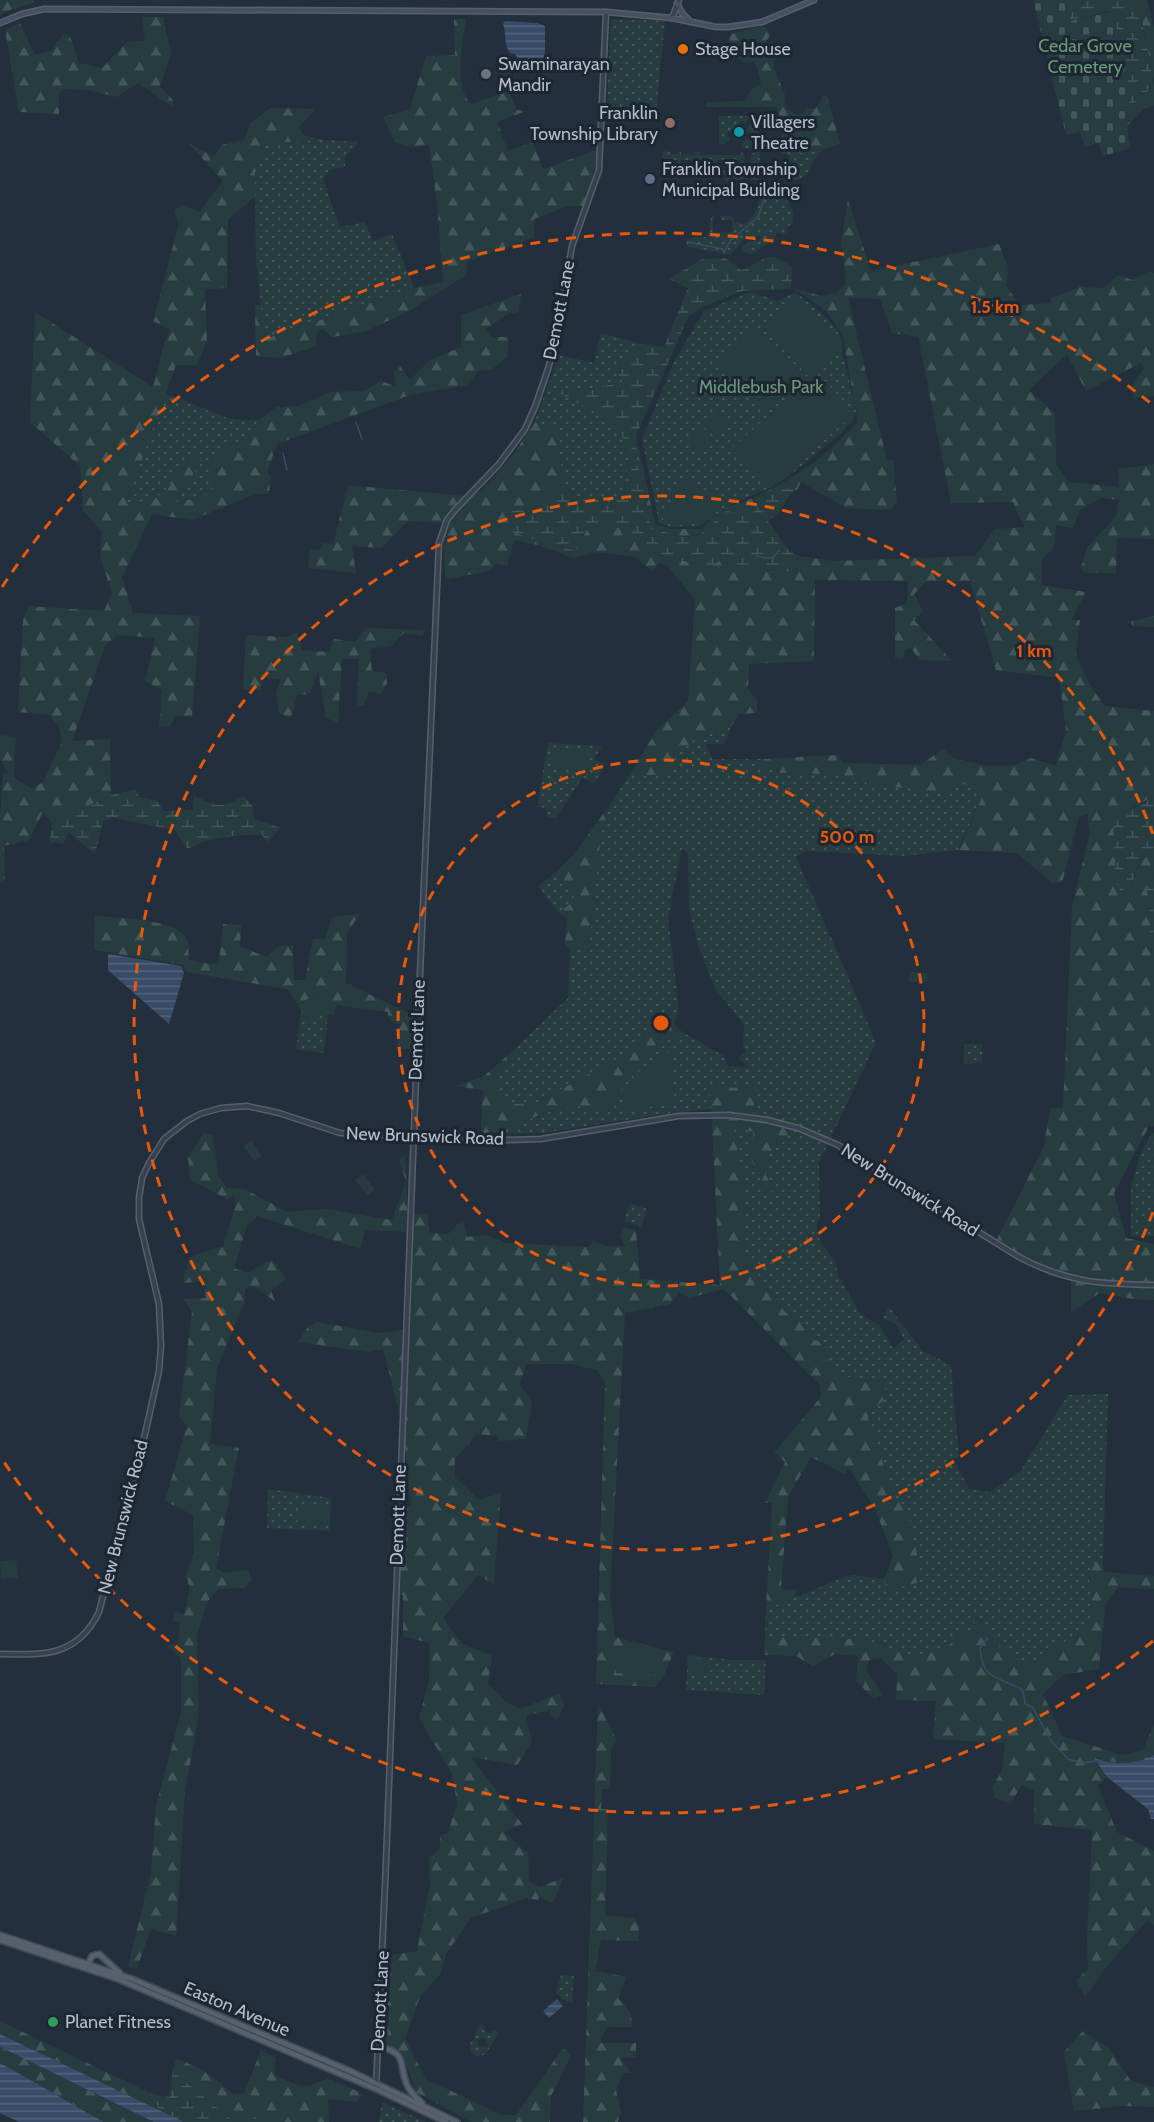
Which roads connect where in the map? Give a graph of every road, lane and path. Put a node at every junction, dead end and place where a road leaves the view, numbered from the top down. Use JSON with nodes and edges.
{"nodes":[{"id":1,"x":814,"y":0,"type":"edge"},
{"id":2,"x":678,"y":2,"type":"edge"},
{"id":3,"x":606,"y":12,"type":"junction"},
{"id":4,"x":672,"y":18,"type":"junction"},
{"id":5,"x":691,"y":22,"type":"junction"},
{"id":6,"x":0,"y":23,"type":"edge"},
{"id":7,"x":413,"y":1136,"type":"junction"},
{"id":8,"x":1154,"y":1285,"type":"edge"},
{"id":9,"x":0,"y":1654,"type":"edge"},
{"id":10,"x":0,"y":1938,"type":"edge"},
{"id":11,"x":88,"y":1964,"type":"junction"},
{"id":12,"x":122,"y":1975,"type":"junction"},
{"id":13,"x":378,"y":2047,"type":"junction"},
{"id":14,"x":376,"y":2083,"type":"junction"},
{"id":15,"x":376,"y":2089,"type":"junction"},
{"id":16,"x":426,"y":2107,"type":"junction"},
{"id":17,"x":446,"y":2122,"type":"edge"},
{"id":18,"x":457,"y":2122,"type":"edge"}],
"edges":[{"from":1,"to":5,"type":"main road"},
{"from":2,"to":4,"type":"street"},
{"from":2,"to":5,"type":"main road"},
{"from":3,"to":4,"type":"main road"},
{"from":3,"to":6,"type":"main road"},
{"from":3,"to":7,"type":"street","name":"Demott Lane"},
{"from":4,"to":5,"type":"main road"},
{"from":7,"to":8,"type":"street","name":"New Brunswick Road"},
{"from":7,"to":9,"type":"street","name":"New Brunswick Road"},
{"from":7,"to":13,"type":"street","name":"Demott Lane"},
{"from":10,"to":11,"type":"main road","name":"Easton Avenue"},
{"from":10,"to":15,"type":"main road","name":"Easton Avenue"},
{"from":11,"to":12,"type":"main road","name":"Easton Avenue"},
{"from":11,"to":12,"type":"main road"},
{"from":12,"to":14,"type":"main road","name":"Easton Avenue"},
{"from":13,"to":14,"type":"street","name":"Demott Lane"},
{"from":13,"to":16,"type":"main road"},
{"from":14,"to":15,"type":"street","name":"Demott Lane"},
{"from":14,"to":16,"type":"main road","name":"Easton Avenue"},
{"from":15,"to":17,"type":"main road","name":"Easton Avenue"},
{"from":16,"to":18,"type":"main road","name":"Easton Avenue"}]}
